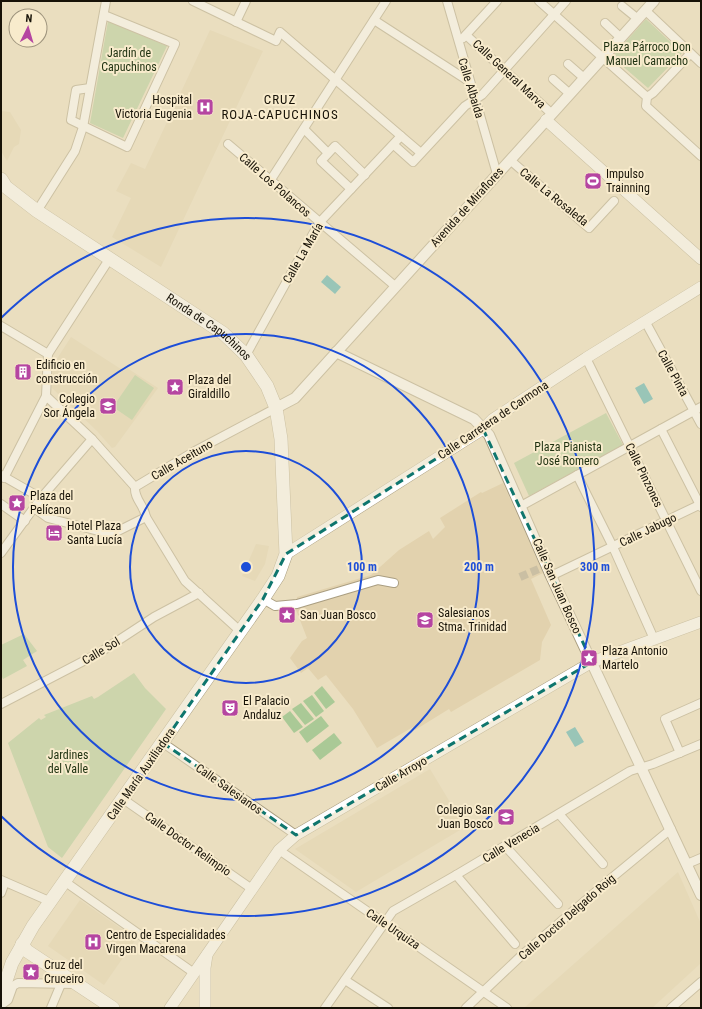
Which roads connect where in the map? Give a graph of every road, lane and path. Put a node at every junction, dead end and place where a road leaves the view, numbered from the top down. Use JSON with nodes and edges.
{"nodes":[{"id":1,"x":106,"y":1,"type":"edge"},
{"id":2,"x":193,"y":1,"type":"edge"},
{"id":3,"x":246,"y":1,"type":"edge"},
{"id":4,"x":386,"y":1,"type":"edge"},
{"id":5,"x":447,"y":1,"type":"edge"},
{"id":6,"x":496,"y":1,"type":"edge"},
{"id":7,"x":539,"y":1,"type":"edge"},
{"id":8,"x":566,"y":1,"type":"edge"},
{"id":9,"x":654,"y":1,"type":"edge"},
{"id":10,"x":204,"y":4,"type":"edge"},
{"id":11,"x":622,"y":6,"type":"dead end"},
{"id":12,"x":646,"y":11,"type":"junction"},
{"id":13,"x":554,"y":14,"type":"junction"},
{"id":14,"x":104,"y":15,"type":"junction"},
{"id":15,"x":638,"y":19,"type":"junction"},
{"id":16,"x":374,"y":20,"type":"junction"},
{"id":17,"x":236,"y":22,"type":"junction"},
{"id":18,"x":605,"y":23,"type":"dead end"},
{"id":19,"x":466,"y":35,"type":"junction"},
{"id":20,"x":621,"y":38,"type":"junction"},
{"id":21,"x":458,"y":44,"type":"junction"},
{"id":22,"x":690,"y":54,"type":"junction"},
{"id":23,"x":602,"y":58,"type":"junction"},
{"id":24,"x":701,"y":63,"type":"edge"},
{"id":25,"x":568,"y":64,"type":"dead end"},
{"id":26,"x":504,"y":70,"type":"junction"},
{"id":27,"x":584,"y":78,"type":"junction"},
{"id":28,"x":336,"y":79,"type":"junction"},
{"id":29,"x":553,"y":79,"type":"dead end"},
{"id":30,"x":470,"y":82,"type":"junction"},
{"id":31,"x":90,"y":88,"type":"junction"},
{"id":32,"x":570,"y":94,"type":"junction"},
{"id":33,"x":647,"y":97,"type":"junction"},
{"id":34,"x":475,"y":99,"type":"junction"},
{"id":35,"x":549,"y":117,"type":"junction"},
{"id":36,"x":83,"y":127,"type":"junction"},
{"id":37,"x":304,"y":129,"type":"junction"},
{"id":38,"x":402,"y":136,"type":"junction"},
{"id":39,"x":228,"y":144,"type":"dead end"},
{"id":40,"x":394,"y":145,"type":"junction"},
{"id":41,"x":328,"y":153,"type":"junction"},
{"id":42,"x":421,"y":153,"type":"junction"},
{"id":43,"x":701,"y":156,"type":"edge"},
{"id":44,"x":510,"y":160,"type":"junction"},
{"id":45,"x":497,"y":174,"type":"junction"},
{"id":46,"x":365,"y":175,"type":"junction"},
{"id":47,"x":1,"y":179,"type":"edge"},
{"id":48,"x":270,"y":181,"type":"junction"},
{"id":49,"x":351,"y":189,"type":"junction"},
{"id":50,"x":614,"y":201,"type":"dead end"},
{"id":51,"x":37,"y":211,"type":"junction"},
{"id":52,"x":319,"y":222,"type":"junction"},
{"id":53,"x":110,"y":258,"type":"junction"},
{"id":54,"x":701,"y":259,"type":"edge"},
{"id":55,"x":395,"y":286,"type":"junction"},
{"id":56,"x":701,"y":287,"type":"edge"},
{"id":57,"x":645,"y":321,"type":"junction"},
{"id":58,"x":1,"y":326,"type":"edge"},
{"id":59,"x":336,"y":352,"type":"junction"},
{"id":60,"x":48,"y":354,"type":"junction"},
{"id":61,"x":246,"y":355,"type":"junction"},
{"id":62,"x":586,"y":358,"type":"junction"},
{"id":63,"x":46,"y":396,"type":"junction"},
{"id":64,"x":276,"y":408,"type":"junction"},
{"id":65,"x":698,"y":409,"type":"edge"},
{"id":66,"x":701,"y":424,"type":"edge"},
{"id":67,"x":483,"y":429,"type":"junction"},
{"id":68,"x":661,"y":430,"type":"junction"},
{"id":69,"x":92,"y":439,"type":"junction"},
{"id":70,"x":630,"y":446,"type":"junction"},
{"id":71,"x":577,"y":475,"type":"junction"},
{"id":72,"x":3,"y":476,"type":"edge"},
{"id":73,"x":135,"y":487,"type":"junction"},
{"id":74,"x":41,"y":498,"type":"junction"},
{"id":75,"x":1,"y":504,"type":"edge"},
{"id":76,"x":701,"y":505,"type":"edge"},
{"id":77,"x":521,"y":506,"type":"junction"},
{"id":78,"x":34,"y":508,"type":"junction"},
{"id":79,"x":146,"y":517,"type":"junction"},
{"id":80,"x":25,"y":521,"type":"junction"},
{"id":81,"x":666,"y":521,"type":"junction"},
{"id":82,"x":613,"y":547,"type":"junction"},
{"id":83,"x":290,"y":552,"type":"junction"},
{"id":84,"x":1,"y":553,"type":"edge"},
{"id":85,"x":551,"y":576,"type":"junction"},
{"id":86,"x":394,"y":583,"type":"dead end"},
{"id":87,"x":701,"y":591,"type":"edge"},
{"id":88,"x":199,"y":593,"type":"junction"},
{"id":89,"x":264,"y":599,"type":"junction"},
{"id":90,"x":701,"y":622,"type":"edge"},
{"id":91,"x":240,"y":631,"type":"junction"},
{"id":92,"x":654,"y":639,"type":"junction"},
{"id":93,"x":592,"y":662,"type":"junction"},
{"id":94,"x":701,"y":703,"type":"edge"},
{"id":95,"x":1,"y":704,"type":"edge"},
{"id":96,"x":163,"y":743,"type":"junction"},
{"id":97,"x":701,"y":744,"type":"edge"},
{"id":98,"x":680,"y":753,"type":"junction"},
{"id":99,"x":642,"y":767,"type":"junction"},
{"id":100,"x":123,"y":799,"type":"junction"},
{"id":101,"x":559,"y":814,"type":"junction"},
{"id":102,"x":671,"y":829,"type":"junction"},
{"id":103,"x":296,"y":835,"type":"junction"},
{"id":104,"x":505,"y":846,"type":"junction"},
{"id":105,"x":279,"y":850,"type":"junction"},
{"id":106,"x":701,"y":858,"type":"edge"},
{"id":107,"x":603,"y":864,"type":"dead end"},
{"id":108,"x":687,"y":864,"type":"junction"},
{"id":109,"x":456,"y":875,"type":"junction"},
{"id":110,"x":3,"y":881,"type":"edge"},
{"id":111,"x":64,"y":881,"type":"junction"},
{"id":112,"x":252,"y":889,"type":"junction"},
{"id":113,"x":1,"y":893,"type":"edge"},
{"id":114,"x":701,"y":895,"type":"edge"},
{"id":115,"x":49,"y":901,"type":"junction"},
{"id":116,"x":558,"y":904,"type":"dead end"},
{"id":117,"x":384,"y":923,"type":"junction"},
{"id":118,"x":515,"y":944,"type":"dead end"},
{"id":119,"x":24,"y":947,"type":"junction"},
{"id":120,"x":209,"y":950,"type":"junction"},
{"id":121,"x":191,"y":976,"type":"junction"},
{"id":122,"x":345,"y":980,"type":"junction"},
{"id":123,"x":701,"y":982,"type":"edge"},
{"id":124,"x":9,"y":984,"type":"junction"},
{"id":125,"x":61,"y":984,"type":"junction"},
{"id":126,"x":77,"y":984,"type":"junction"},
{"id":127,"x":205,"y":990,"type":"junction"},
{"id":128,"x":485,"y":992,"type":"junction"},
{"id":129,"x":5,"y":998,"type":"edge"},
{"id":130,"x":1,"y":1005,"type":"edge"},
{"id":131,"x":51,"y":1008,"type":"edge"},
{"id":132,"x":113,"y":1008,"type":"edge"},
{"id":133,"x":170,"y":1008,"type":"edge"},
{"id":134,"x":206,"y":1008,"type":"edge"},
{"id":135,"x":325,"y":1008,"type":"edge"},
{"id":136,"x":388,"y":1008,"type":"edge"},
{"id":137,"x":466,"y":1008,"type":"edge"},
{"id":138,"x":508,"y":1008,"type":"edge"},
{"id":139,"x":671,"y":1008,"type":"edge"}],
"edges":[{"from":1,"to":14,"type":"street"},
{"from":2,"to":10,"type":"street"},
{"from":3,"to":17,"type":"street"},
{"from":4,"to":16,"type":"street"},
{"from":5,"to":21,"type":"street","name":"Calle Albaida"},
{"from":6,"to":19,"type":"street"},
{"from":7,"to":13,"type":"street"},
{"from":8,"to":13,"type":"street"},
{"from":9,"to":12,"type":"street","name":"Avenida de Miraflores"},
{"from":10,"to":17,"type":"street"},
{"from":11,"to":15,"type":"street"},
{"from":12,"to":15,"type":"street","name":"Avenida de Miraflores"},
{"from":12,"to":22,"type":"street"},
{"from":13,"to":23,"type":"street"},
{"from":13,"to":26,"type":"street"},
{"from":14,"to":31,"type":"street"},
{"from":14,"to":36,"type":"street"},
{"from":15,"to":20,"type":"street","name":"Avenida de Miraflores"},
{"from":16,"to":28,"type":"street"},
{"from":16,"to":30,"type":"street"},
{"from":17,"to":28,"type":"street"},
{"from":18,"to":20,"type":"street"},
{"from":19,"to":21,"type":"street"},
{"from":19,"to":26,"type":"street","name":"Calle General Marva"},
{"from":20,"to":23,"type":"street","name":"Avenida de Miraflores"},
{"from":21,"to":30,"type":"street","name":"Calle Albaida"},
{"from":22,"to":24,"type":"street"},
{"from":22,"to":33,"type":"street"},
{"from":23,"to":27,"type":"street","name":"Avenida de Miraflores"},
{"from":23,"to":33,"type":"street"},
{"from":25,"to":27,"type":"street"},
{"from":26,"to":34,"type":"street"},
{"from":26,"to":35,"type":"street","name":"Calle General Marva"},
{"from":27,"to":32,"type":"street","name":"Avenida de Miraflores"},
{"from":28,"to":37,"type":"street"},
{"from":28,"to":38,"type":"street"},
{"from":29,"to":32,"type":"street"},
{"from":30,"to":34,"type":"street","name":"Calle Albaida"},
{"from":31,"to":36,"type":"street"},
{"from":31,"to":36,"type":"street"},
{"from":32,"to":35,"type":"street","name":"Avenida de Miraflores"},
{"from":33,"to":43,"type":"street"},
{"from":34,"to":42,"type":"street"},
{"from":34,"to":45,"type":"street","name":"Calle Albaida"},
{"from":35,"to":44,"type":"street","name":"Avenida de Miraflores"},
{"from":35,"to":54,"type":"main road"},
{"from":36,"to":51,"type":"street"},
{"from":37,"to":41,"type":"street"},
{"from":37,"to":48,"type":"street"},
{"from":38,"to":40,"type":"street","name":"Calle La María"},
{"from":38,"to":42,"type":"street"},
{"from":39,"to":48,"type":"street","name":"Calle Los Polancos"},
{"from":40,"to":42,"type":"street"},
{"from":40,"to":46,"type":"street","name":"Calle La María"},
{"from":41,"to":46,"type":"street"},
{"from":41,"to":49,"type":"street"},
{"from":44,"to":45,"type":"street","name":"Avenida de Miraflores"},
{"from":44,"to":50,"type":"street","name":"Calle La Rosaleda"},
{"from":45,"to":55,"type":"street","name":"Avenida de Miraflores"},
{"from":46,"to":49,"type":"street","name":"Calle La María"},
{"from":47,"to":51,"type":"main road","name":"Ronda de Capuchinos"},
{"from":48,"to":52,"type":"street","name":"Calle Los Polancos"},
{"from":49,"to":52,"type":"street","name":"Calle La María"},
{"from":51,"to":53,"type":"main road","name":"Ronda de Capuchinos"},
{"from":52,"to":55,"type":"street","name":"Calle Los Polancos"},
{"from":52,"to":61,"type":"street","name":"Calle La María"},
{"from":53,"to":60,"type":"street"},
{"from":53,"to":61,"type":"main road","name":"Ronda de Capuchinos"},
{"from":55,"to":59,"type":"street","name":"Avenida de Miraflores"},
{"from":56,"to":57,"type":"main road","name":"Calle Carretera de Carmona"},
{"from":57,"to":62,"type":"main road","name":"Calle Carretera de Carmona"},
{"from":57,"to":65,"type":"street","name":"Calle Pinta"},
{"from":58,"to":60,"type":"street"},
{"from":59,"to":64,"type":"street","name":"Avenida de Miraflores"},
{"from":59,"to":67,"type":"street","name":"Calle San Juan Bosco"},
{"from":60,"to":63,"type":"street"},
{"from":61,"to":64,"type":"main road","name":"Ronda de Capuchinos"},
{"from":62,"to":67,"type":"main road","name":"Calle Carretera de Carmona"},
{"from":62,"to":70,"type":"street","name":"Calle Pinzones"},
{"from":63,"to":69,"type":"street"},
{"from":63,"to":72,"type":"street"},
{"from":64,"to":73,"type":"street","name":"Calle Aceituno"},
{"from":64,"to":83,"type":"main road","name":"Ronda de Capuchinos"},
{"from":65,"to":66,"type":"street","name":"Calle Pinta"},
{"from":65,"to":68,"type":"street"},
{"from":67,"to":77,"type":"street","name":"Calle San Juan Bosco"},
{"from":67,"to":83,"type":"main road","name":"Calle Carretera de Carmona"},
{"from":68,"to":70,"type":"street"},
{"from":68,"to":76,"type":"street"},
{"from":69,"to":73,"type":"street"},
{"from":69,"to":74,"type":"street"},
{"from":70,"to":71,"type":"street"},
{"from":70,"to":81,"type":"street","name":"Calle Pinzones"},
{"from":71,"to":77,"type":"street"},
{"from":71,"to":82,"type":"street"},
{"from":72,"to":74,"type":"street"},
{"from":73,"to":79,"type":"street"},
{"from":74,"to":78,"type":"street"},
{"from":75,"to":80,"type":"street"},
{"from":76,"to":81,"type":"street","name":"Calle Jabugo"},
{"from":77,"to":85,"type":"street","name":"Calle San Juan Bosco"},
{"from":78,"to":79,"type":"street"},
{"from":78,"to":80,"type":"street"},
{"from":79,"to":88,"type":"street"},
{"from":80,"to":84,"type":"street"},
{"from":81,"to":82,"type":"street","name":"Calle Jabugo"},
{"from":81,"to":87,"type":"street","name":"Calle Pinzones"},
{"from":82,"to":85,"type":"street","name":"Calle Jabugo"},
{"from":82,"to":92,"type":"street"},
{"from":83,"to":89,"type":"main road","name":"Calle María Auxiliadora"},
{"from":85,"to":93,"type":"street","name":"Calle San Juan Bosco"},
{"from":86,"to":89,"type":"street"},
{"from":88,"to":91,"type":"street"},
{"from":88,"to":95,"type":"street","name":"Calle Sol"},
{"from":89,"to":91,"type":"main road","name":"Calle María Auxiliadora"},
{"from":90,"to":92,"type":"main road","name":"Calle Arroyo"},
{"from":91,"to":96,"type":"main road","name":"Calle María Auxiliadora"},
{"from":92,"to":93,"type":"main road","name":"Calle Arroyo"},
{"from":93,"to":99,"type":"street","name":"Calle San Juan Bosco"},
{"from":93,"to":103,"type":"main road","name":"Calle Arroyo"},
{"from":94,"to":98,"type":"street"},
{"from":96,"to":100,"type":"main road","name":"Calle María Auxiliadora"},
{"from":96,"to":103,"type":"street","name":"Calle Salesianos"},
{"from":97,"to":98,"type":"street","name":"Calle Venecia"},
{"from":98,"to":99,"type":"street","name":"Calle Venecia"},
{"from":99,"to":101,"type":"street","name":"Calle Venecia"},
{"from":99,"to":102,"type":"street","name":"Calle San Juan Bosco"},
{"from":100,"to":111,"type":"main road","name":"Calle María Auxiliadora"},
{"from":100,"to":112,"type":"street","name":"Calle Doctor Relimpio"},
{"from":101,"to":104,"type":"street","name":"Calle Venecia"},
{"from":101,"to":107,"type":"street"},
{"from":102,"to":108,"type":"street","name":"Calle San Juan Bosco"},
{"from":102,"to":128,"type":"street","name":"Calle Doctor Delgado Roig"},
{"from":103,"to":105,"type":"main road","name":"Calle Arroyo"},
{"from":104,"to":109,"type":"street","name":"Calle Venecia"},
{"from":104,"to":116,"type":"street"},
{"from":105,"to":112,"type":"main road","name":"Calle Arroyo"},
{"from":105,"to":117,"type":"street","name":"Calle Urquiza"},
{"from":106,"to":108,"type":"street"},
{"from":108,"to":114,"type":"street","name":"Calle San Juan Bosco"},
{"from":109,"to":117,"type":"street","name":"Calle Venecia"},
{"from":109,"to":118,"type":"street"},
{"from":110,"to":113,"type":"street"},
{"from":110,"to":115,"type":"street"},
{"from":111,"to":115,"type":"main road","name":"Calle María Auxiliadora"},
{"from":111,"to":121,"type":"street"},
{"from":112,"to":120,"type":"main road","name":"Calle Arroyo"},
{"from":115,"to":119,"type":"main road","name":"Calle María Auxiliadora"},
{"from":117,"to":122,"type":"street","name":"Calle Venecia"},
{"from":117,"to":128,"type":"street","name":"Calle Urquiza"},
{"from":119,"to":124,"type":"main road","name":"Calle María Auxiliadora"},
{"from":119,"to":126,"type":"main road"},
{"from":120,"to":121,"type":"main road","name":"Calle Arroyo"},
{"from":120,"to":127,"type":"main road"},
{"from":121,"to":127,"type":"street"},
{"from":121,"to":133,"type":"main road","name":"Calle Arroyo"},
{"from":122,"to":135,"type":"street","name":"Calle Venecia"},
{"from":122,"to":136,"type":"street"},
{"from":123,"to":139,"type":"street"},
{"from":124,"to":125,"type":"street"},
{"from":124,"to":129,"type":"main road","name":"Calle María Auxiliadora"},
{"from":125,"to":126,"type":"street"},
{"from":125,"to":131,"type":"street"},
{"from":126,"to":132,"type":"main road"},
{"from":127,"to":134,"type":"main road"},
{"from":128,"to":137,"type":"street","name":"Calle Doctor Delgado Roig"},
{"from":128,"to":138,"type":"street","name":"Calle Urquiza"},
{"from":129,"to":130,"type":"street"}]}
